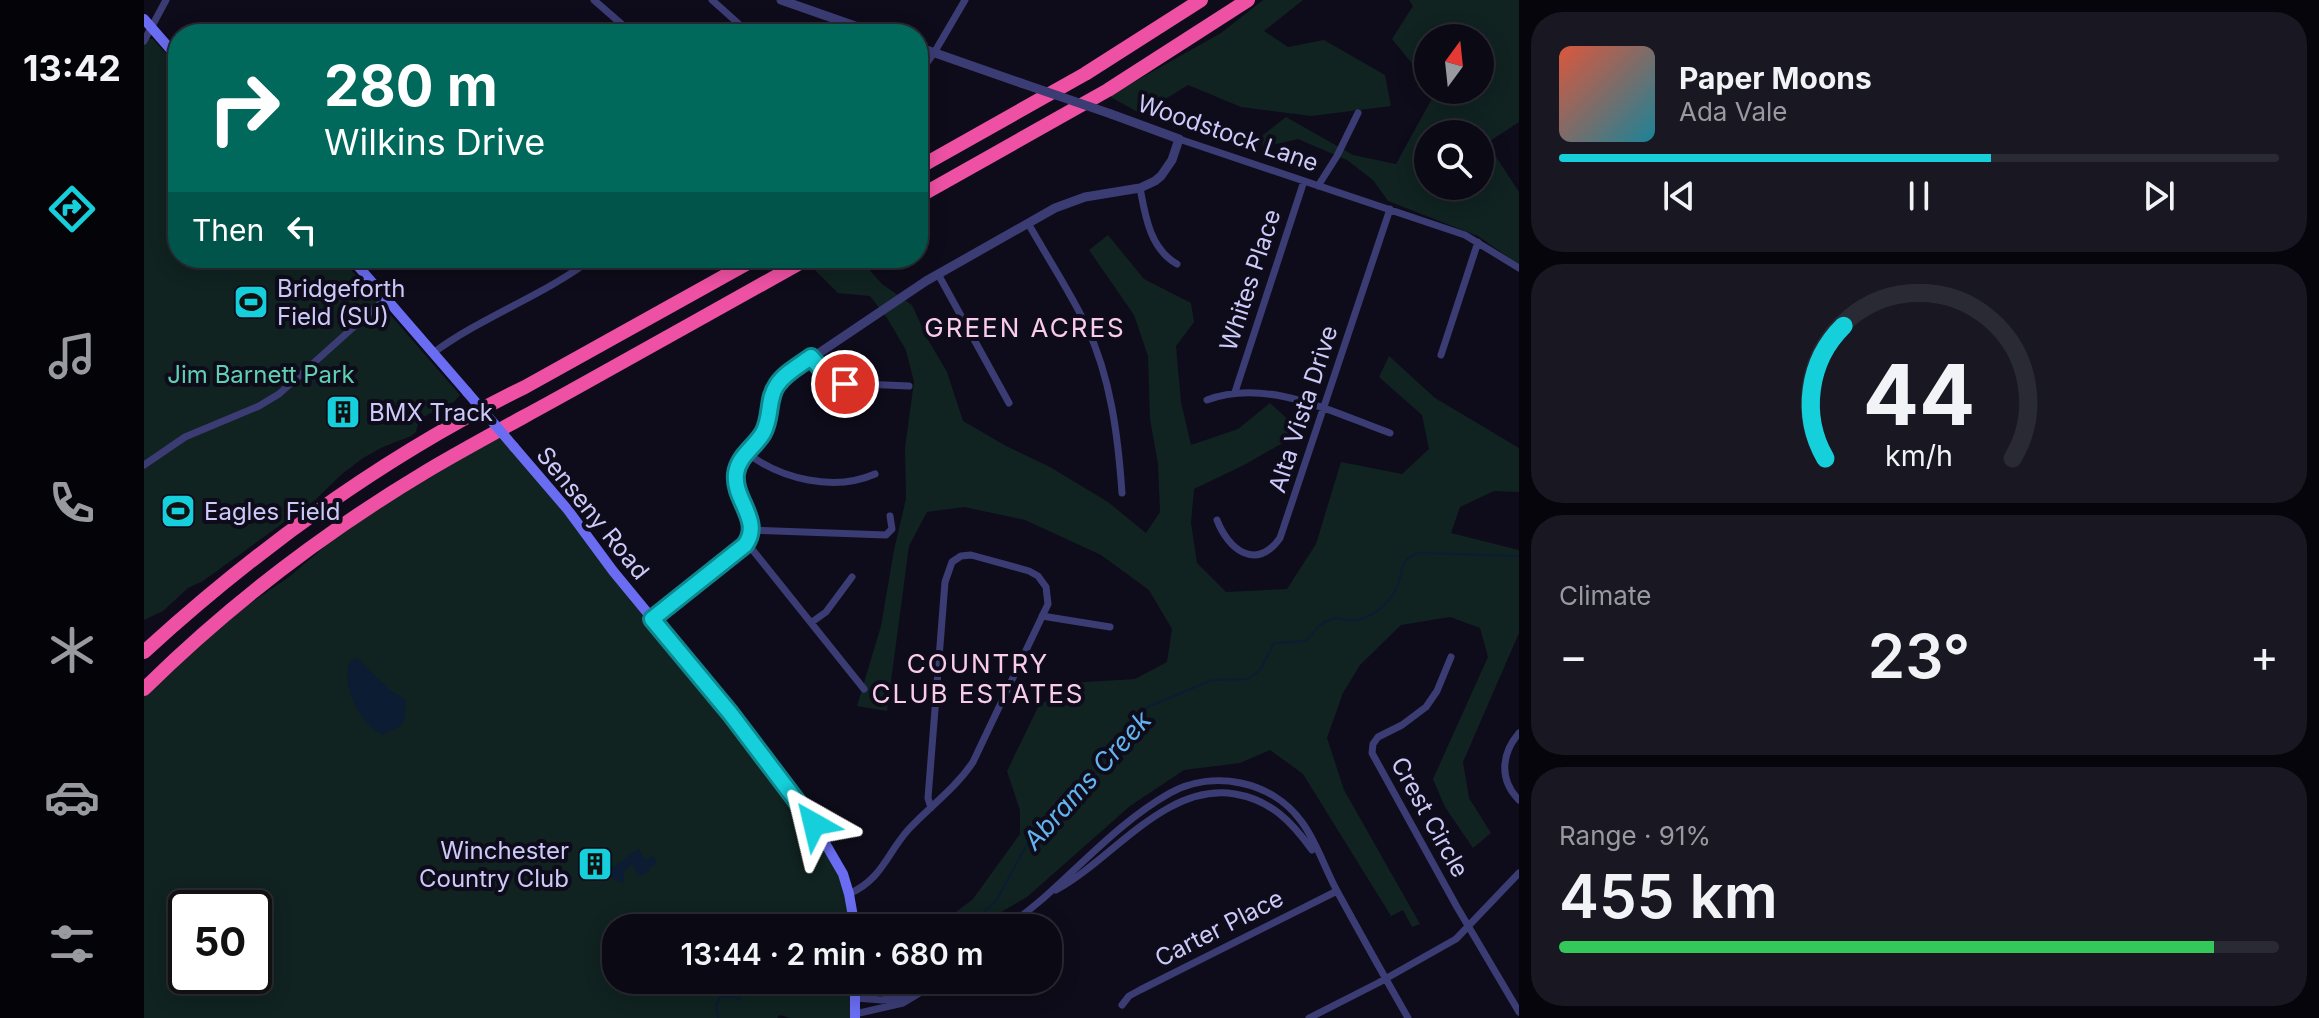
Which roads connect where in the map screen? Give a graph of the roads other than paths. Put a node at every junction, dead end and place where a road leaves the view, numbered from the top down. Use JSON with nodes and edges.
{"nodes":[{"id":1,"x":166,"y":0,"type":"edge"},
{"id":2,"x":594,"y":0,"type":"edge"},
{"id":3,"x":712,"y":0,"type":"edge"},
{"id":4,"x":781,"y":0,"type":"edge"},
{"id":5,"x":965,"y":0,"type":"edge"},
{"id":6,"x":1201,"y":0,"type":"edge"},
{"id":7,"x":1248,"y":0,"type":"edge"},
{"id":8,"x":148,"y":23,"type":"edge"},
{"id":9,"x":622,"y":24,"type":"edge"},
{"id":10,"x":739,"y":24,"type":"edge"},
{"id":11,"x":849,"y":24,"type":"edge"},
{"id":12,"x":144,"y":41,"type":"edge"},
{"id":13,"x":168,"y":46,"type":"edge"},
{"id":14,"x":928,"y":51,"type":"edge"},
{"id":15,"x":934,"y":53,"type":"junction"},
{"id":16,"x":928,"y":61,"type":"edge"},
{"id":17,"x":1358,"y":113,"type":"dead end"},
{"id":18,"x":1179,"y":139,"type":"junction"},
{"id":19,"x":928,"y":162,"type":"edge"},
{"id":20,"x":1304,"y":181,"type":"junction"},
{"id":21,"x":1318,"y":186,"type":"junction"},
{"id":22,"x":1140,"y":188,"type":"junction"},
{"id":23,"x":928,"y":191,"type":"edge"},
{"id":24,"x":1390,"y":209,"type":"junction"},
{"id":25,"x":1028,"y":223,"type":"junction"},
{"id":26,"x":1478,"y":242,"type":"junction"},
{"id":27,"x":1177,"y":264,"type":"dead end"},
{"id":28,"x":360,"y":268,"type":"edge"},
{"id":29,"x":578,"y":268,"type":"edge"},
{"id":30,"x":739,"y":268,"type":"edge"},
{"id":31,"x":791,"y":268,"type":"edge"},
{"id":32,"x":1519,"y":268,"type":"edge"},
{"id":33,"x":938,"y":274,"type":"junction"},
{"id":34,"x":386,"y":298,"type":"junction"},
{"id":35,"x":433,"y":353,"type":"junction"},
{"id":36,"x":1441,"y":355,"type":"dead end"},
{"id":37,"x":811,"y":357,"type":"junction"},
{"id":38,"x":909,"y":386,"type":"dead end"},
{"id":39,"x":1235,"y":392,"type":"junction"},
{"id":40,"x":1207,"y":400,"type":"dead end"},
{"id":41,"x":1009,"y":403,"type":"dead end"},
{"id":42,"x":1324,"y":410,"type":"junction"},
{"id":43,"x":1390,"y":433,"type":"dead end"},
{"id":44,"x":747,"y":453,"type":"junction"},
{"id":45,"x":144,"y":465,"type":"edge"},
{"id":46,"x":875,"y":474,"type":"dead end"},
{"id":47,"x":1122,"y":493,"type":"dead end"},
{"id":48,"x":890,"y":516,"type":"dead end"},
{"id":49,"x":1217,"y":520,"type":"dead end"},
{"id":50,"x":751,"y":530,"type":"junction"},
{"id":51,"x":747,"y":543,"type":"junction"},
{"id":52,"x":852,"y":577,"type":"dead end"},
{"id":53,"x":1042,"y":616,"type":"junction"},
{"id":54,"x":652,"y":619,"type":"junction"},
{"id":55,"x":812,"y":622,"type":"junction"},
{"id":56,"x":1110,"y":627,"type":"dead end"},
{"id":57,"x":144,"y":652,"type":"edge"},
{"id":58,"x":1451,"y":657,"type":"dead end"},
{"id":59,"x":144,"y":689,"type":"edge"},
{"id":60,"x":864,"y":689,"type":"dead end"},
{"id":61,"x":1519,"y":733,"type":"edge"},
{"id":62,"x":1519,"y":800,"type":"edge"},
{"id":63,"x":931,"y":808,"type":"junction"},
{"id":64,"x":1320,"y":858,"type":"junction"},
{"id":65,"x":1519,"y":873,"type":"edge"},
{"id":66,"x":1337,"y":891,"type":"junction"},
{"id":67,"x":849,"y":894,"type":"junction"},
{"id":68,"x":1047,"y":895,"type":"junction"},
{"id":69,"x":853,"y":914,"type":"edge"},
{"id":70,"x":1023,"y":914,"type":"edge"},
{"id":71,"x":1469,"y":927,"type":"junction"},
{"id":72,"x":1385,"y":977,"type":"junction"},
{"id":73,"x":855,"y":994,"type":"edge"},
{"id":74,"x":914,"y":994,"type":"edge"},
{"id":75,"x":919,"y":994,"type":"edge"},
{"id":76,"x":855,"y":998,"type":"junction"},
{"id":77,"x":1122,"y":1005,"type":"dead end"},
{"id":78,"x":1519,"y":1012,"type":"edge"},
{"id":79,"x":855,"y":1016,"type":"edge"},
{"id":80,"x":1309,"y":1018,"type":"edge"},
{"id":81,"x":1408,"y":1018,"type":"edge"}],
"edges":[{"from":1,"to":8,"type":"street"},
{"from":2,"to":9,"type":"street"},
{"from":3,"to":10,"type":"street"},
{"from":4,"to":11,"type":"street"},
{"from":5,"to":15,"type":"street"},
{"from":6,"to":19,"type":"highway"},
{"from":7,"to":23,"type":"highway"},
{"from":8,"to":12,"type":"street"},
{"from":8,"to":13,"type":"main road"},
{"from":14,"to":15,"type":"street","name":"Woodstock Lane"},
{"from":15,"to":16,"type":"street"},
{"from":15,"to":18,"type":"street","name":"Woodstock Lane","bridge":true},
{"from":17,"to":21,"type":"street"},
{"from":18,"to":20,"type":"street","name":"Woodstock Lane"},
{"from":18,"to":22,"type":"street"},
{"from":20,"to":21,"type":"street","name":"Woodstock Lane"},
{"from":20,"to":39,"type":"street","name":"Whites Place"},
{"from":21,"to":24,"type":"street","name":"Woodstock Lane"},
{"from":22,"to":25,"type":"street"},
{"from":22,"to":27,"type":"street"},
{"from":24,"to":26,"type":"street","name":"Woodstock Lane"},
{"from":24,"to":42,"type":"street","name":"Alta Vista Drive"},
{"from":25,"to":33,"type":"street"},
{"from":25,"to":47,"type":"street"},
{"from":26,"to":32,"type":"street","name":"Woodstock Lane"},
{"from":26,"to":36,"type":"street"},
{"from":28,"to":34,"type":"main road","name":"Senseny Road"},
{"from":29,"to":35,"type":"street"},
{"from":30,"to":57,"type":"highway"},
{"from":31,"to":59,"type":"highway"},
{"from":33,"to":37,"type":"street"},
{"from":33,"to":41,"type":"street"},
{"from":34,"to":35,"type":"main road","name":"Senseny Road"},
{"from":34,"to":45,"type":"street"},
{"from":35,"to":54,"type":"main road","name":"Senseny Road","bridge":true},
{"from":37,"to":38,"type":"street"},
{"from":37,"to":44,"type":"street"},
{"from":39,"to":40,"type":"street"},
{"from":39,"to":42,"type":"street"},
{"from":42,"to":43,"type":"street"},
{"from":42,"to":49,"type":"street","name":"Alta Vista Drive"},
{"from":44,"to":46,"type":"street"},
{"from":44,"to":50,"type":"street"},
{"from":48,"to":50,"type":"street"},
{"from":50,"to":51,"type":"street"},
{"from":51,"to":54,"type":"street"},
{"from":51,"to":55,"type":"street"},
{"from":52,"to":55,"type":"street"},
{"from":53,"to":56,"type":"street"},
{"from":53,"to":63,"type":"street"},
{"from":53,"to":63,"type":"street"},
{"from":54,"to":67,"type":"main road","name":"Senseny Road"},
{"from":55,"to":60,"type":"street"},
{"from":58,"to":71,"type":"street","name":"Crest Circle"},
{"from":61,"to":62,"type":"street"},
{"from":63,"to":67,"type":"street"},
{"from":64,"to":66,"type":"street"},
{"from":64,"to":68,"type":"street"},
{"from":64,"to":68,"type":"street"},
{"from":65,"to":71,"type":"street"},
{"from":66,"to":72,"type":"street"},
{"from":66,"to":77,"type":"street","name":"Carter Place"},
{"from":67,"to":69,"type":"main road","name":"Senseny Road"},
{"from":68,"to":70,"type":"street"},
{"from":71,"to":72,"type":"street"},
{"from":71,"to":78,"type":"street","name":"Crest Circle"},
{"from":72,"to":80,"type":"street"},
{"from":72,"to":81,"type":"street"},
{"from":73,"to":76,"type":"main road"},
{"from":74,"to":76,"type":"street"},
{"from":75,"to":79,"type":"street"},
{"from":76,"to":79,"type":"main road"}]}
